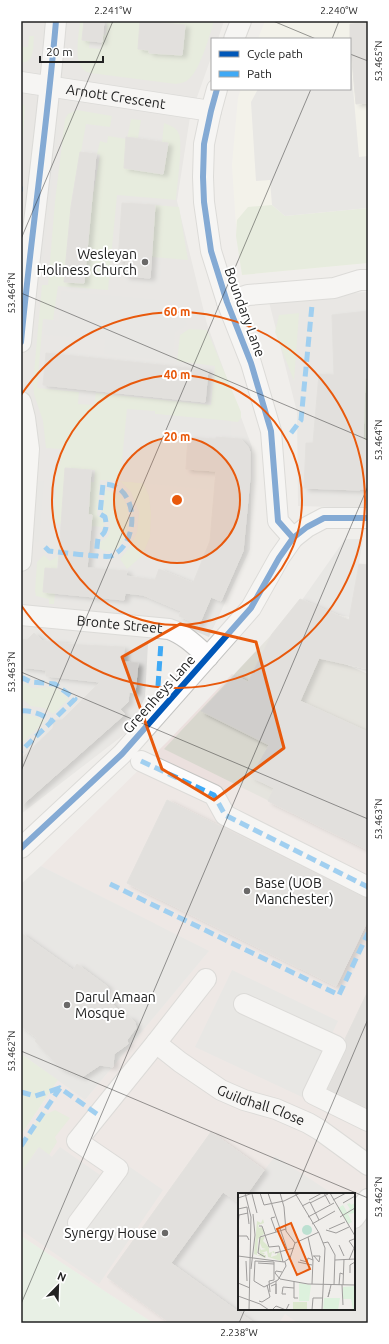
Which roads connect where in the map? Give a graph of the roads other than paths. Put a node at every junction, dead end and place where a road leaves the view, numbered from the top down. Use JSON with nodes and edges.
{"nodes":[{"id":1,"x":56,"y":21,"type":"edge"},
{"id":2,"x":241,"y":21,"type":"edge"},
{"id":3,"x":234,"y":38,"type":"edge"},
{"id":4,"x":21,"y":82,"type":"edge"},
{"id":5,"x":50,"y":86,"type":"junction"},
{"id":6,"x":217,"y":90,"type":"edge"},
{"id":7,"x":211,"y":111,"type":"junction"},
{"id":8,"x":368,"y":280,"type":"edge"},
{"id":9,"x":227,"y":302,"type":"junction"},
{"id":10,"x":21,"y":342,"type":"edge"},
{"id":11,"x":21,"y":402,"type":"edge"},
{"id":12,"x":368,"y":518,"type":"edge"},
{"id":13,"x":293,"y":538,"type":"junction"},
{"id":14,"x":21,"y":561,"type":"edge"},
{"id":15,"x":21,"y":615,"type":"edge"},
{"id":16,"x":208,"y":657,"type":"junction"},
{"id":17,"x":141,"y":761,"type":"dead end"},
{"id":18,"x":21,"y":848,"type":"edge"},
{"id":19,"x":368,"y":887,"type":"edge"},
{"id":20,"x":206,"y":979,"type":"dead end"},
{"id":21,"x":244,"y":1004,"type":"dead end"},
{"id":22,"x":156,"y":1043,"type":"junction"},
{"id":23,"x":368,"y":1121,"type":"edge"},
{"id":24,"x":368,"y":1165,"type":"edge"},
{"id":25,"x":368,"y":1199,"type":"edge"},
{"id":26,"x":355,"y":1217,"type":"edge"},
{"id":27,"x":78,"y":1223,"type":"dead end"}],
"edges":[{"from":1,"to":5,"type":"street"},
{"from":2,"to":3,"type":"street"},
{"from":4,"to":5,"type":"street","name":"Arnott Crescent"},
{"from":5,"to":7,"type":"street","name":"Arnott Crescent"},
{"from":5,"to":10,"type":"street"},
{"from":6,"to":7,"type":"street","name":"Boundary Lane"},
{"from":7,"to":9,"type":"street","name":"Boundary Lane"},
{"from":8,"to":9,"type":"street"},
{"from":9,"to":13,"type":"street","name":"Boundary Lane"},
{"from":11,"to":14,"type":"street"},
{"from":12,"to":13,"type":"street","name":"Greenheys Lane"},
{"from":13,"to":16,"type":"street","name":"Greenheys Lane"},
{"from":15,"to":16,"type":"street","name":"Bronte Street"},
{"from":16,"to":18,"type":"street","name":"Greenheys Lane"},
{"from":17,"to":19,"type":"street"},
{"from":20,"to":22,"type":"street"},
{"from":21,"to":23,"type":"street"},
{"from":22,"to":24,"type":"street","name":"Guildhall Close"},
{"from":22,"to":27,"type":"street"},
{"from":25,"to":26,"type":"street"}]}
